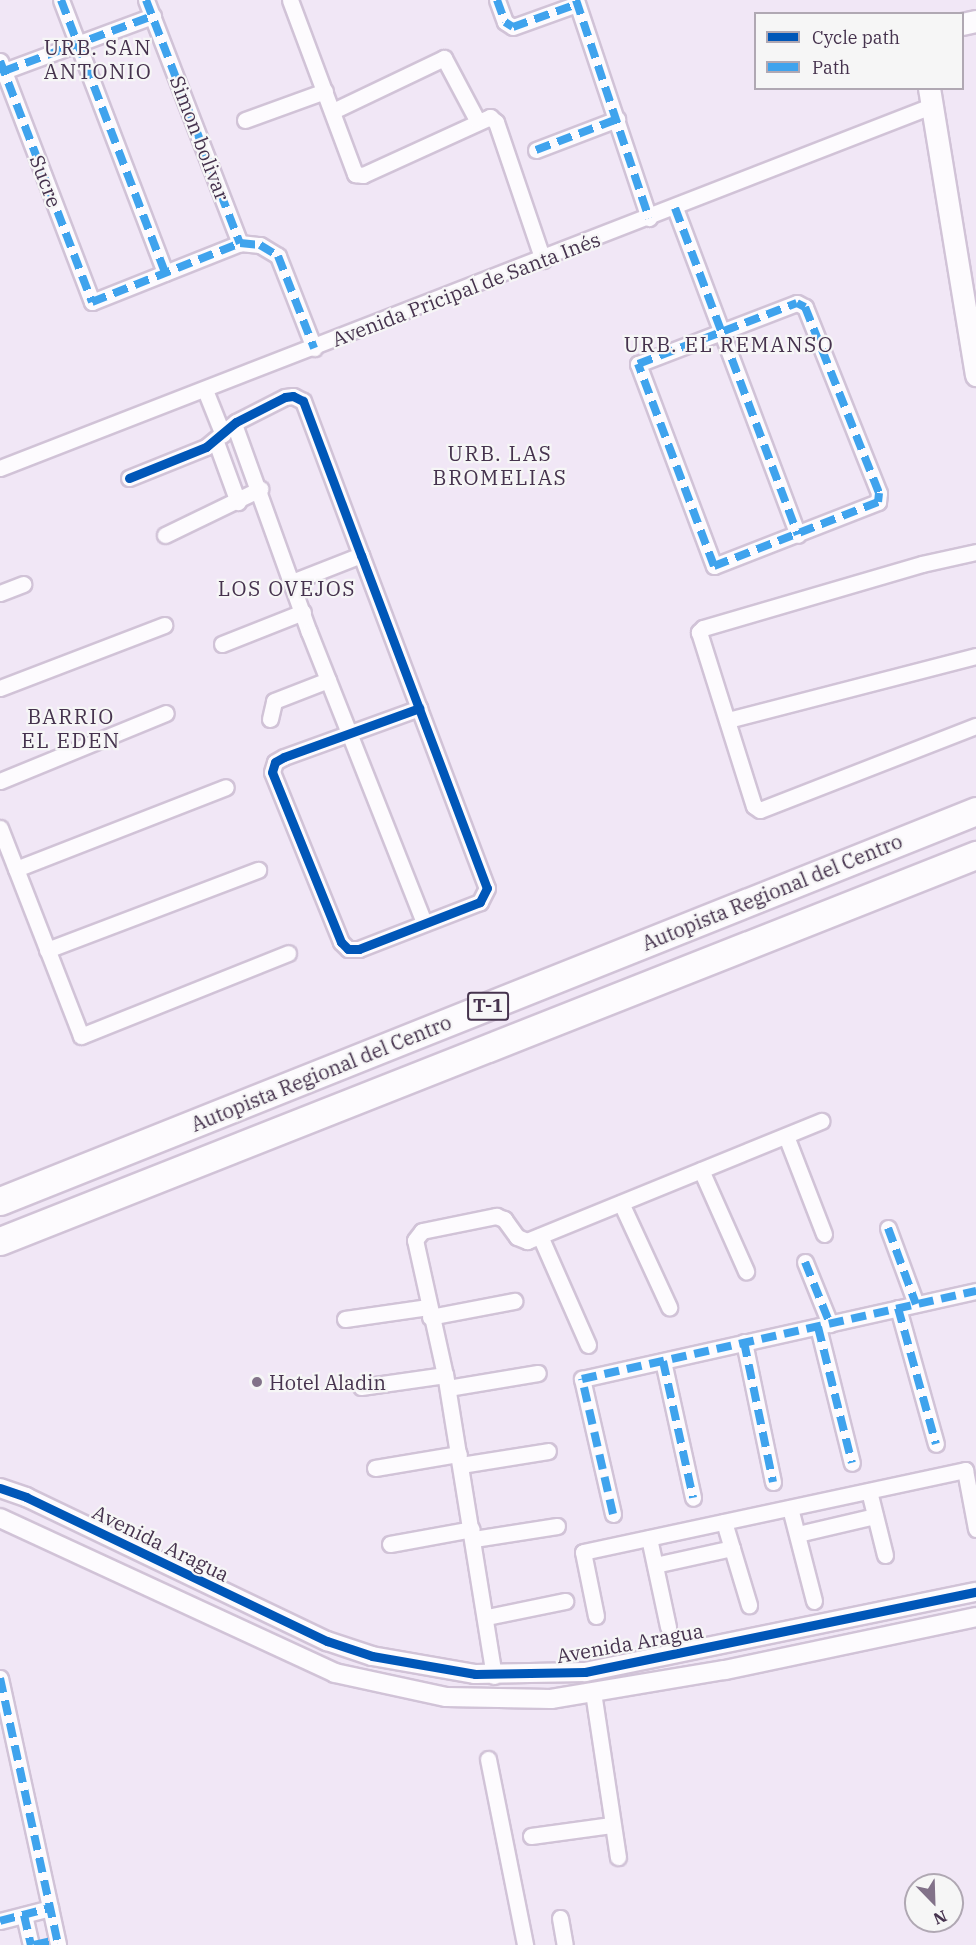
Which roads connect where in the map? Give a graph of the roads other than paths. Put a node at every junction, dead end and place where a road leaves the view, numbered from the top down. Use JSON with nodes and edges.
{"nodes":[{"id":1,"x":61,"y":0,"type":"edge"},
{"id":2,"x":146,"y":0,"type":"edge"},
{"id":3,"x":290,"y":0,"type":"edge"},
{"id":4,"x":496,"y":0,"type":"edge"},
{"id":5,"x":577,"y":2,"type":"edge"},
{"id":6,"x":153,"y":16,"type":"junction"},
{"id":7,"x":78,"y":44,"type":"junction"},
{"id":8,"x":2,"y":66,"type":"edge"},
{"id":9,"x":325,"y":91,"type":"junction"},
{"id":10,"x":930,"y":97,"type":"edge"},
{"id":11,"x":333,"y":111,"type":"junction"},
{"id":12,"x":617,"y":119,"type":"junction"},
{"id":13,"x":245,"y":120,"type":"dead end"},
{"id":14,"x":477,"y":120,"type":"junction"},
{"id":15,"x":536,"y":150,"type":"dead end"},
{"id":16,"x":675,"y":208,"type":"junction"},
{"id":17,"x":650,"y":218,"type":"junction"},
{"id":18,"x":240,"y":243,"type":"junction"},
{"id":19,"x":543,"y":260,"type":"junction"},
{"id":20,"x":165,"y":273,"type":"junction"},
{"id":21,"x":969,"y":287,"type":"edge"},
{"id":22,"x":721,"y":331,"type":"junction"},
{"id":23,"x":314,"y":348,"type":"junction"},
{"id":24,"x":976,"y":375,"type":"edge"},
{"id":25,"x":205,"y":390,"type":"junction"},
{"id":26,"x":234,"y":424,"type":"junction"},
{"id":27,"x":220,"y":438,"type":"junction"},
{"id":28,"x":0,"y":468,"type":"edge"},
{"id":29,"x":129,"y":477,"type":"dead end"},
{"id":30,"x":260,"y":489,"type":"junction"},
{"id":31,"x":238,"y":502,"type":"junction"},
{"id":32,"x":165,"y":534,"type":"dead end"},
{"id":33,"x":798,"y":535,"type":"junction"},
{"id":34,"x":976,"y":552,"type":"edge"},
{"id":35,"x":361,"y":555,"type":"junction"},
{"id":36,"x":292,"y":582,"type":"junction"},
{"id":37,"x":23,"y":584,"type":"dead end"},
{"id":38,"x":0,"y":593,"type":"edge"},
{"id":39,"x":303,"y":612,"type":"junction"},
{"id":40,"x":164,"y":625,"type":"dead end"},
{"id":41,"x":222,"y":644,"type":"dead end"},
{"id":42,"x":976,"y":656,"type":"edge"},
{"id":43,"x":328,"y":680,"type":"junction"},
{"id":44,"x":0,"y":688,"type":"edge"},
{"id":45,"x":419,"y":708,"type":"junction"},
{"id":46,"x":166,"y":713,"type":"dead end"},
{"id":47,"x":270,"y":719,"type":"dead end"},
{"id":48,"x":728,"y":720,"type":"junction"},
{"id":49,"x":976,"y":726,"type":"edge"},
{"id":50,"x":349,"y":734,"type":"junction"},
{"id":51,"x":0,"y":781,"type":"edge"},
{"id":52,"x":226,"y":787,"type":"dead end"},
{"id":53,"x":976,"y":811,"type":"edge"},
{"id":54,"x":0,"y":828,"type":"edge"},
{"id":55,"x":976,"y":855,"type":"edge"},
{"id":56,"x":16,"y":869,"type":"junction"},
{"id":57,"x":258,"y":870,"type":"dead end"},
{"id":58,"x":424,"y":923,"type":"junction"},
{"id":59,"x":47,"y":950,"type":"junction"},
{"id":60,"x":288,"y":953,"type":"dead end"},
{"id":61,"x":821,"y":1121,"type":"dead end"},
{"id":62,"x":786,"y":1136,"type":"junction"},
{"id":63,"x":702,"y":1170,"type":"junction"},
{"id":64,"x":0,"y":1201,"type":"edge"},
{"id":65,"x":621,"y":1203,"type":"junction"},
{"id":66,"x":888,"y":1228,"type":"dead end"},
{"id":67,"x":824,"y":1234,"type":"dead end"},
{"id":68,"x":540,"y":1236,"type":"junction"},
{"id":69,"x":0,"y":1241,"type":"edge"},
{"id":70,"x":805,"y":1262,"type":"dead end"},
{"id":71,"x":746,"y":1270,"type":"dead end"},
{"id":72,"x":976,"y":1291,"type":"edge"},
{"id":73,"x":514,"y":1301,"type":"dead end"},
{"id":74,"x":915,"y":1304,"type":"junction"},
{"id":75,"x":669,"y":1307,"type":"dead end"},
{"id":76,"x":898,"y":1308,"type":"junction"},
{"id":77,"x":429,"y":1312,"type":"junction"},
{"id":78,"x":345,"y":1319,"type":"dead end"},
{"id":79,"x":824,"y":1325,"type":"junction"},
{"id":80,"x":744,"y":1342,"type":"junction"},
{"id":81,"x":588,"y":1345,"type":"dead end"},
{"id":82,"x":663,"y":1361,"type":"junction"},
{"id":83,"x":538,"y":1373,"type":"dead end"},
{"id":84,"x":446,"y":1381,"type":"junction"},
{"id":85,"x":361,"y":1387,"type":"dead end"},
{"id":86,"x":936,"y":1444,"type":"dead end"},
{"id":87,"x":548,"y":1451,"type":"dead end"},
{"id":88,"x":460,"y":1460,"type":"junction"},
{"id":89,"x":852,"y":1463,"type":"dead end"},
{"id":90,"x":375,"y":1468,"type":"dead end"},
{"id":91,"x":773,"y":1482,"type":"dead end"},
{"id":92,"x":0,"y":1488,"type":"edge"},
{"id":93,"x":869,"y":1491,"type":"junction"},
{"id":94,"x":693,"y":1498,"type":"dead end"},
{"id":95,"x":790,"y":1508,"type":"junction"},
{"id":96,"x":613,"y":1514,"type":"dead end"},
{"id":97,"x":875,"y":1516,"type":"junction"},
{"id":98,"x":0,"y":1518,"type":"edge"},
{"id":99,"x":724,"y":1522,"type":"junction"},
{"id":100,"x":557,"y":1526,"type":"dead end"},
{"id":101,"x":976,"y":1529,"type":"edge"},
{"id":102,"x":473,"y":1534,"type":"junction"},
{"id":103,"x":798,"y":1534,"type":"junction"},
{"id":104,"x":649,"y":1538,"type":"junction"},
{"id":105,"x":390,"y":1544,"type":"dead end"},
{"id":106,"x":732,"y":1548,"type":"junction"},
{"id":107,"x":885,"y":1555,"type":"dead end"},
{"id":108,"x":655,"y":1565,"type":"junction"},
{"id":109,"x":976,"y":1592,"type":"edge"},
{"id":110,"x":565,"y":1601,"type":"dead end"},
{"id":111,"x":814,"y":1601,"type":"dead end"},
{"id":112,"x":749,"y":1605,"type":"dead end"},
{"id":113,"x":596,"y":1616,"type":"dead end"},
{"id":114,"x":487,"y":1617,"type":"junction"},
{"id":115,"x":976,"y":1617,"type":"edge"},
{"id":116,"x":668,"y":1627,"type":"dead end"},
{"id":117,"x":494,"y":1676,"type":"junction"},
{"id":118,"x":0,"y":1678,"type":"edge"},
{"id":119,"x":592,"y":1692,"type":"junction"},
{"id":120,"x":488,"y":1759,"type":"dead end"},
{"id":121,"x":611,"y":1825,"type":"junction"},
{"id":122,"x":531,"y":1836,"type":"dead end"},
{"id":123,"x":618,"y":1857,"type":"dead end"},
{"id":124,"x":50,"y":1908,"type":"junction"},
{"id":125,"x":24,"y":1915,"type":"junction"},
{"id":126,"x":560,"y":1918,"type":"dead end"},
{"id":127,"x":0,"y":1921,"type":"edge"},
{"id":128,"x":57,"y":1942,"type":"edge"},
{"id":129,"x":32,"y":1945,"type":"edge"},
{"id":130,"x":525,"y":1945,"type":"edge"},
{"id":131,"x":566,"y":1945,"type":"edge"}],
"edges":[{"from":1,"to":7,"type":"street"},
{"from":2,"to":6,"type":"street","name":"Simon bolivar"},
{"from":3,"to":9,"type":"street"},
{"from":4,"to":5,"type":"street"},
{"from":5,"to":12,"type":"street"},
{"from":6,"to":7,"type":"street"},
{"from":6,"to":18,"type":"street","name":"Simon bolivar"},
{"from":7,"to":8,"type":"street"},
{"from":7,"to":20,"type":"street"},
{"from":8,"to":20,"type":"street","name":"Sucre"},
{"from":9,"to":11,"type":"street"},
{"from":9,"to":13,"type":"street"},
{"from":10,"to":16,"type":"street","name":"Avenida Pricipal de Santa Inés"},
{"from":10,"to":21,"type":"main road"},
{"from":11,"to":14,"type":"street"},
{"from":11,"to":14,"type":"street"},
{"from":12,"to":15,"type":"street"},
{"from":12,"to":17,"type":"street"},
{"from":14,"to":19,"type":"street"},
{"from":16,"to":17,"type":"street","name":"Avenida Pricipal de Santa Inés"},
{"from":16,"to":22,"type":"street"},
{"from":17,"to":19,"type":"street","name":"Avenida Pricipal de Santa Inés"},
{"from":18,"to":20,"type":"street"},
{"from":18,"to":23,"type":"street"},
{"from":19,"to":23,"type":"street","name":"Avenida Pricipal de Santa Inés"},
{"from":21,"to":24,"type":"main road"},
{"from":22,"to":33,"type":"street"},
{"from":22,"to":33,"type":"street"},
{"from":22,"to":33,"type":"street"},
{"from":23,"to":25,"type":"street","name":"Avenida Pricipal de Santa Inés"},
{"from":25,"to":27,"type":"street"},
{"from":25,"to":28,"type":"street","name":"Avenida Pricipal de Santa Inés"},
{"from":26,"to":27,"type":"street"},
{"from":26,"to":30,"type":"street"},
{"from":26,"to":35,"type":"street"},
{"from":27,"to":29,"type":"street"},
{"from":27,"to":31,"type":"street"},
{"from":30,"to":31,"type":"street"},
{"from":30,"to":36,"type":"street"},
{"from":31,"to":32,"type":"street"},
{"from":34,"to":48,"type":"street"},
{"from":35,"to":36,"type":"street"},
{"from":35,"to":45,"type":"street"},
{"from":36,"to":39,"type":"street"},
{"from":37,"to":38,"type":"street"},
{"from":39,"to":41,"type":"street"},
{"from":39,"to":43,"type":"street"},
{"from":40,"to":44,"type":"street"},
{"from":42,"to":48,"type":"street"},
{"from":43,"to":47,"type":"street"},
{"from":43,"to":50,"type":"street"},
{"from":45,"to":50,"type":"street"},
{"from":45,"to":58,"type":"street"},
{"from":46,"to":51,"type":"street"},
{"from":48,"to":49,"type":"street"},
{"from":50,"to":58,"type":"street"},
{"from":50,"to":58,"type":"street"},
{"from":52,"to":56,"type":"street"},
{"from":53,"to":64,"type":"highway","name":"Autopista Regional del Centro","number":"T-1"},
{"from":54,"to":56,"type":"street"},
{"from":55,"to":69,"type":"highway","name":"Autopista Regional del Centro","number":"T-1"},
{"from":56,"to":59,"type":"street"},
{"from":57,"to":59,"type":"street"},
{"from":59,"to":60,"type":"street"},
{"from":61,"to":62,"type":"street"},
{"from":62,"to":63,"type":"street"},
{"from":62,"to":67,"type":"street"},
{"from":63,"to":65,"type":"street"},
{"from":63,"to":71,"type":"street"},
{"from":65,"to":68,"type":"street"},
{"from":65,"to":75,"type":"street"},
{"from":66,"to":74,"type":"street"},
{"from":68,"to":77,"type":"street"},
{"from":68,"to":81,"type":"street"},
{"from":70,"to":79,"type":"street"},
{"from":72,"to":74,"type":"street"},
{"from":73,"to":77,"type":"street"},
{"from":74,"to":76,"type":"street"},
{"from":76,"to":79,"type":"street"},
{"from":76,"to":86,"type":"street"},
{"from":77,"to":78,"type":"street"},
{"from":77,"to":84,"type":"street"},
{"from":79,"to":80,"type":"street"},
{"from":79,"to":89,"type":"street"},
{"from":80,"to":82,"type":"street"},
{"from":80,"to":91,"type":"street"},
{"from":82,"to":94,"type":"street"},
{"from":82,"to":96,"type":"street"},
{"from":83,"to":84,"type":"street"},
{"from":84,"to":85,"type":"street"},
{"from":84,"to":88,"type":"street"},
{"from":87,"to":88,"type":"street"},
{"from":88,"to":90,"type":"street"},
{"from":88,"to":102,"type":"street"},
{"from":92,"to":117,"type":"street","name":"Avenida Aragua"},
{"from":93,"to":95,"type":"street"},
{"from":93,"to":97,"type":"street"},
{"from":93,"to":101,"type":"street"},
{"from":95,"to":99,"type":"street"},
{"from":95,"to":103,"type":"street"},
{"from":97,"to":103,"type":"street"},
{"from":97,"to":107,"type":"street"},
{"from":98,"to":119,"type":"street"},
{"from":99,"to":104,"type":"street"},
{"from":99,"to":106,"type":"street"},
{"from":100,"to":102,"type":"street"},
{"from":102,"to":105,"type":"street"},
{"from":102,"to":114,"type":"street"},
{"from":103,"to":111,"type":"street"},
{"from":104,"to":108,"type":"street"},
{"from":104,"to":113,"type":"street"},
{"from":106,"to":108,"type":"street"},
{"from":106,"to":112,"type":"street"},
{"from":108,"to":116,"type":"street"},
{"from":109,"to":117,"type":"street","name":"Avenida Aragua"},
{"from":110,"to":114,"type":"street"},
{"from":114,"to":117,"type":"street"},
{"from":115,"to":119,"type":"street"},
{"from":118,"to":124,"type":"street"},
{"from":119,"to":121,"type":"street"},
{"from":120,"to":130,"type":"street"},
{"from":121,"to":122,"type":"street"},
{"from":121,"to":123,"type":"street"},
{"from":124,"to":125,"type":"street"},
{"from":124,"to":128,"type":"street"},
{"from":125,"to":127,"type":"street"},
{"from":125,"to":129,"type":"street"},
{"from":126,"to":131,"type":"street"},
{"from":128,"to":129,"type":"street"}]}
